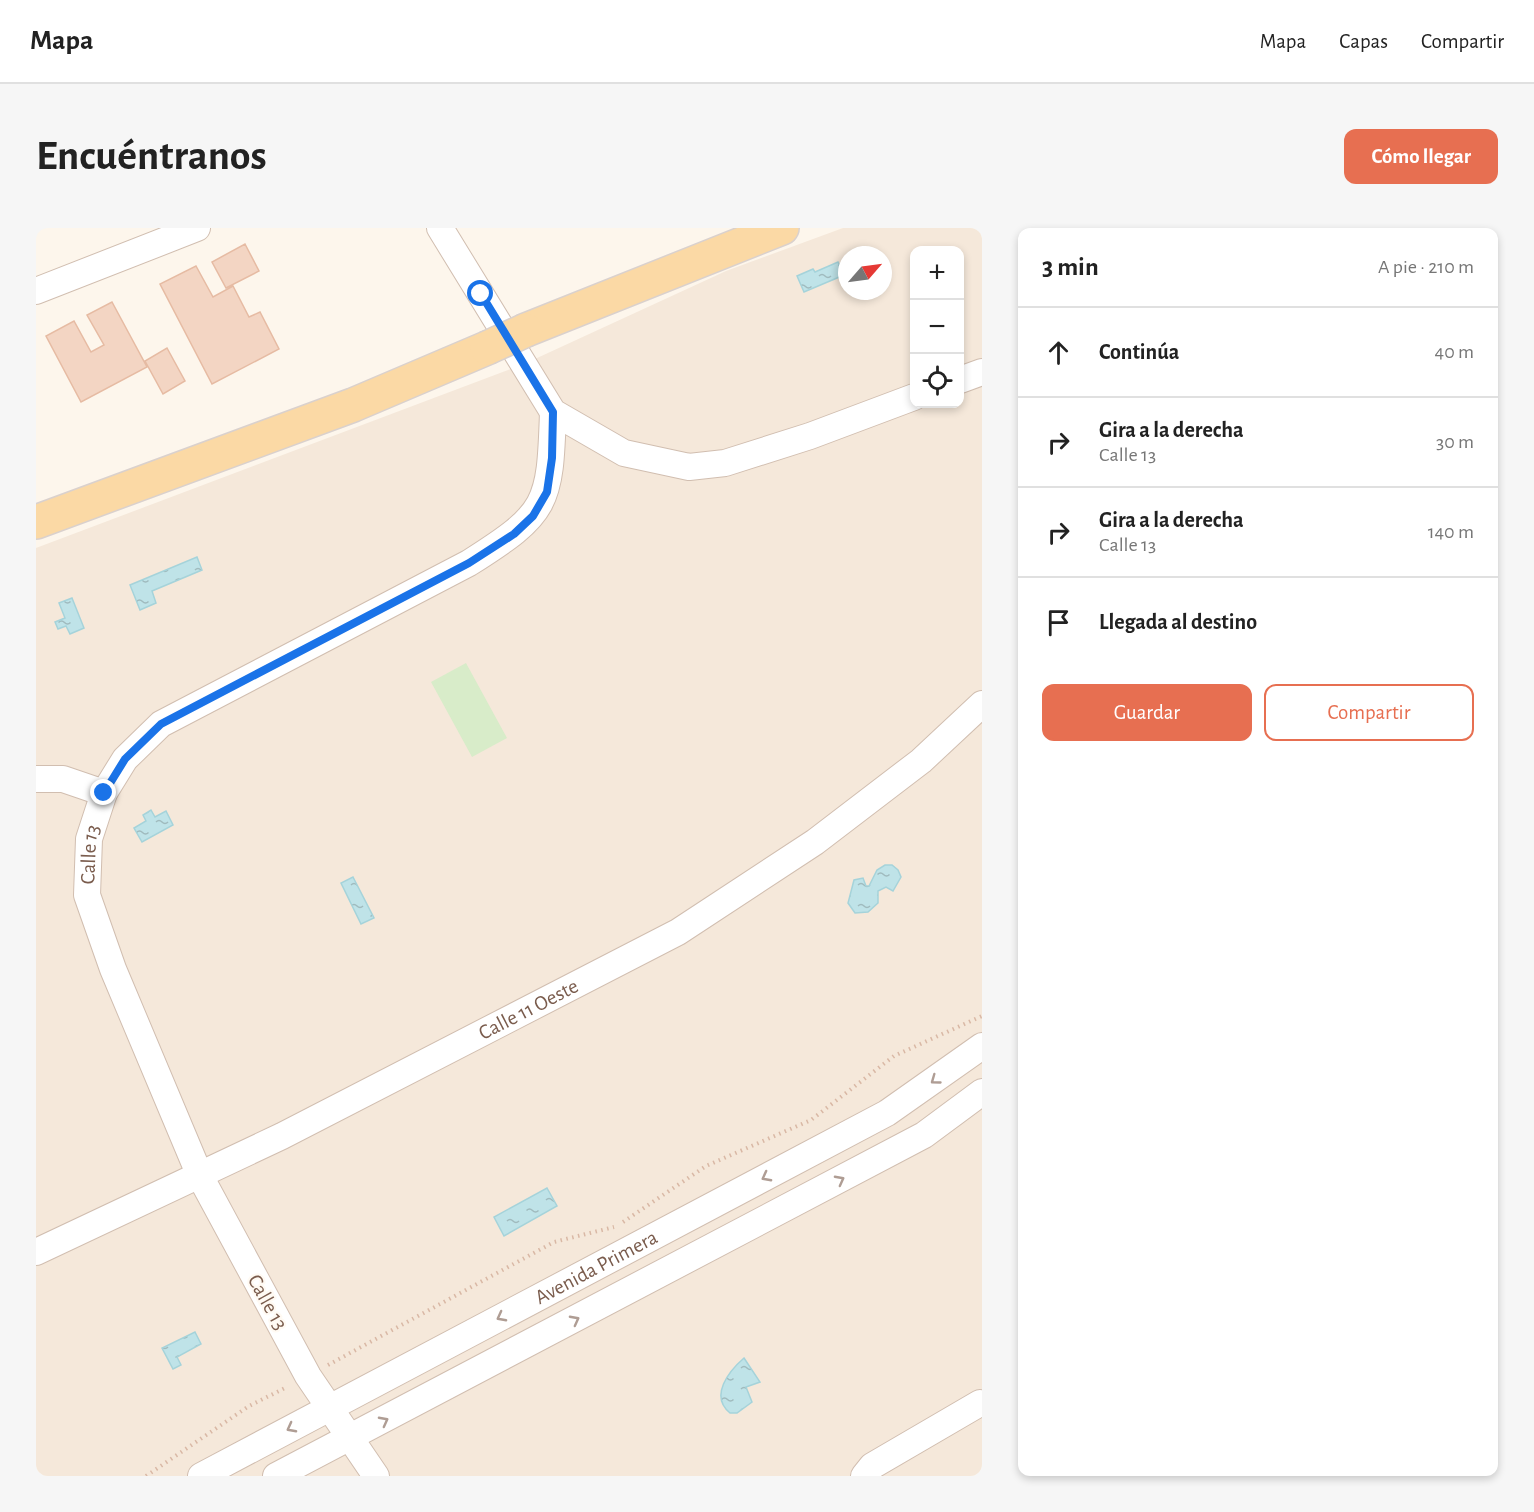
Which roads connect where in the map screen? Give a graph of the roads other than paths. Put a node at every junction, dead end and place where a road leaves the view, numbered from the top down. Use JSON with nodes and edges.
{"nodes":[{"id":1,"x":198,"y":228,"type":"edge"},
{"id":2,"x":440,"y":228,"type":"edge"},
{"id":3,"x":782,"y":228,"type":"edge"},
{"id":4,"x":36,"y":291,"type":"edge"},
{"id":5,"x":982,"y":372,"type":"edge"},
{"id":6,"x":964,"y":379,"type":"edge"},
{"id":7,"x":910,"y":399,"type":"edge"},
{"id":8,"x":553,"y":412,"type":"junction"},
{"id":9,"x":36,"y":522,"type":"edge"},
{"id":10,"x":982,"y":704,"type":"edge"},
{"id":11,"x":36,"y":779,"type":"edge"},
{"id":12,"x":104,"y":793,"type":"junction"},
{"id":13,"x":982,"y":1046,"type":"edge"},
{"id":14,"x":982,"y":1092,"type":"edge"},
{"id":15,"x":200,"y":1176,"type":"junction"},
{"id":16,"x":36,"y":1252,"type":"edge"},
{"id":17,"x":980,"y":1403,"type":"dead end"},
{"id":18,"x":329,"y":1408,"type":"junction"},
{"id":19,"x":350,"y":1439,"type":"junction"},
{"id":20,"x":201,"y":1476,"type":"edge"},
{"id":21,"x":276,"y":1476,"type":"edge"},
{"id":22,"x":376,"y":1476,"type":"edge"},
{"id":23,"x":864,"y":1476,"type":"edge"}],
"edges":[{"from":1,"to":4,"type":"street"},
{"from":2,"to":8,"type":"street"},
{"from":3,"to":9,"type":"main road","bridge":true},
{"from":5,"to":6,"type":"street"},
{"from":7,"to":8,"type":"street"},
{"from":8,"to":12,"type":"street","name":"Calle 13"},
{"from":10,"to":15,"type":"street","name":"Calle 11 Oeste"},
{"from":11,"to":12,"type":"street"},
{"from":12,"to":15,"type":"street","name":"Calle 13"},
{"from":13,"to":18,"type":"street","name":"Avenida Primera","one_way":true},
{"from":19,"to":14,"type":"street","name":"Avenida Primera","one_way":true},
{"from":15,"to":16,"type":"street","name":"Calle 11 Oeste"},
{"from":15,"to":18,"type":"street","name":"Calle 13"},
{"from":17,"to":23,"type":"street"},
{"from":18,"to":19,"type":"street","name":"Calle 13"},
{"from":18,"to":20,"type":"street","name":"Avenida Primera","one_way":true},
{"from":19,"to":21,"type":"street","name":"Avenida Primera"},
{"from":19,"to":22,"type":"street","name":"Calle 13"}]}
